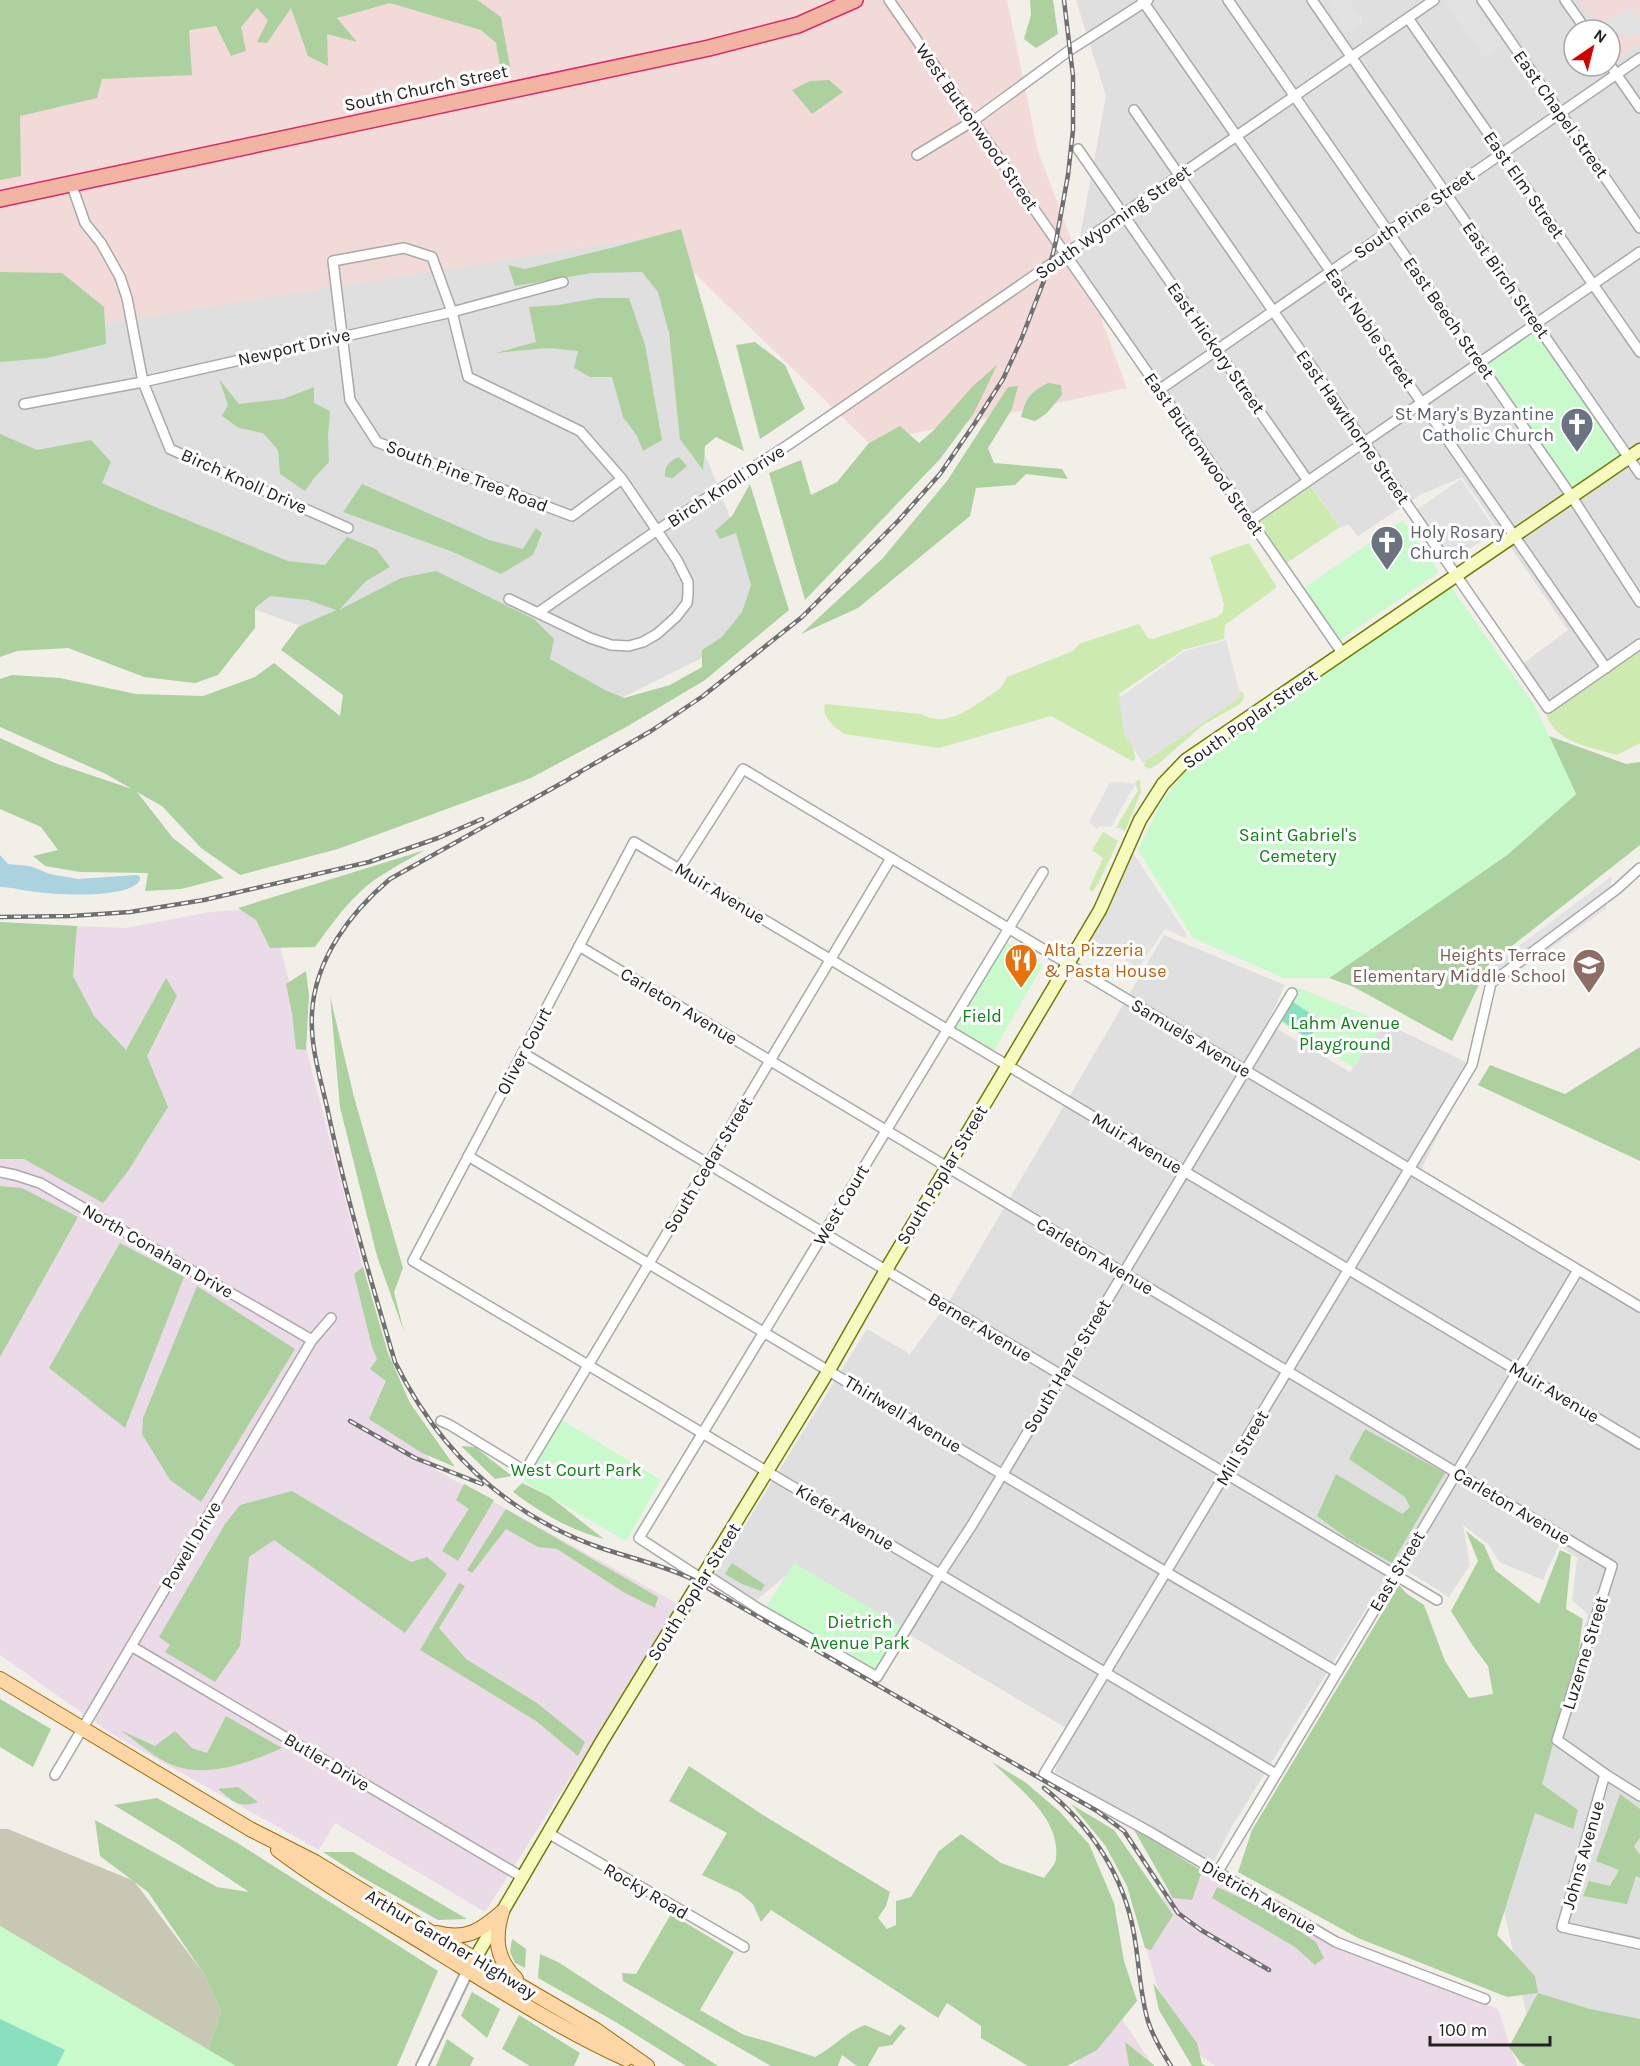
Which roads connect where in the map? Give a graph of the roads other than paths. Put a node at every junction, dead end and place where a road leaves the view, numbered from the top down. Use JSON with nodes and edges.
{"nodes":[{"id":1,"x":855,"y":0,"type":"edge"},
{"id":2,"x":889,"y":0,"type":"edge"},
{"id":3,"x":1228,"y":0,"type":"edge"},
{"id":4,"x":1311,"y":0,"type":"edge"},
{"id":5,"x":1434,"y":0,"type":"edge"},
{"id":6,"x":1482,"y":0,"type":"edge"},
{"id":7,"x":1565,"y":0,"type":"edge"},
{"id":8,"x":1145,"y":1,"type":"edge"},
{"id":9,"x":1408,"y":18,"type":"junction"},
{"id":10,"x":1578,"y":18,"type":"edge"},
{"id":11,"x":1351,"y":57,"type":"junction"},
{"id":12,"x":1640,"y":58,"type":"edge"},
{"id":13,"x":1622,"y":71,"type":"edge"},
{"id":14,"x":1611,"y":78,"type":"edge"},
{"id":15,"x":1620,"y":78,"type":"edge"},
{"id":16,"x":1295,"y":96,"type":"junction"},
{"id":17,"x":1640,"y":108,"type":"edge"},
{"id":18,"x":1134,"y":110,"type":"dead end"},
{"id":19,"x":1560,"y":113,"type":"junction"},
{"id":20,"x":973,"y":121,"type":"junction"},
{"id":21,"x":1237,"y":136,"type":"junction"},
{"id":22,"x":1078,"y":149,"type":"dead end"},
{"id":23,"x":1502,"y":153,"type":"junction"},
{"id":24,"x":916,"y":155,"type":"dead end"},
{"id":25,"x":1179,"y":176,"type":"junction"},
{"id":26,"x":72,"y":183,"type":"junction"},
{"id":27,"x":1445,"y":192,"type":"junction"},
{"id":28,"x":0,"y":199,"type":"edge"},
{"id":29,"x":1123,"y":214,"type":"junction"},
{"id":30,"x":1640,"y":228,"type":"edge"},
{"id":31,"x":1389,"y":231,"type":"junction"},
{"id":32,"x":1640,"y":252,"type":"edge"},
{"id":33,"x":1065,"y":254,"type":"junction"},
{"id":34,"x":1330,"y":272,"type":"junction"},
{"id":35,"x":563,"y":282,"type":"dead end"},
{"id":36,"x":1593,"y":285,"type":"junction"},
{"id":37,"x":1273,"y":311,"type":"junction"},
{"id":38,"x":452,"y":312,"type":"junction"},
{"id":39,"x":1536,"y":324,"type":"junction"},
{"id":40,"x":342,"y":336,"type":"junction"},
{"id":41,"x":1217,"y":350,"type":"junction"},
{"id":42,"x":1640,"y":352,"type":"edge"},
{"id":43,"x":1480,"y":363,"type":"junction"},
{"id":44,"x":143,"y":382,"type":"junction"},
{"id":45,"x":1159,"y":390,"type":"junction"},
{"id":46,"x":1422,"y":403,"type":"junction"},
{"id":47,"x":24,"y":404,"type":"dead end"},
{"id":48,"x":791,"y":443,"type":"joint"},
{"id":49,"x":1364,"y":443,"type":"junction"},
{"id":50,"x":1640,"y":450,"type":"edge"},
{"id":51,"x":1629,"y":458,"type":"junction"},
{"id":52,"x":1640,"y":474,"type":"edge"},
{"id":53,"x":621,"y":479,"type":"junction"},
{"id":54,"x":1308,"y":481,"type":"junction"},
{"id":55,"x":1572,"y":496,"type":"junction"},
{"id":56,"x":1250,"y":521,"type":"junction"},
{"id":57,"x":348,"y":528,"type":"dead end"},
{"id":58,"x":656,"y":531,"type":"junction"},
{"id":59,"x":1514,"y":536,"type":"junction"},
{"id":60,"x":1457,"y":576,"type":"junction"},
{"id":61,"x":509,"y":599,"type":"dead end"},
{"id":62,"x":1640,"y":602,"type":"edge"},
{"id":63,"x":539,"y":612,"type":"junction"},
{"id":64,"x":1640,"y":644,"type":"edge"},
{"id":65,"x":1342,"y":654,"type":"junction"},
{"id":66,"x":1606,"y":668,"type":"junction"},
{"id":67,"x":634,"y":842,"type":"joint"},
{"id":68,"x":891,"y":858,"type":"junction"},
{"id":69,"x":1640,"y":868,"type":"edge"},
{"id":70,"x":679,"y":869,"type":"junction"},
{"id":71,"x":1043,"y":872,"type":"dead end"},
{"id":72,"x":1008,"y":928,"type":"junction"},
{"id":73,"x":579,"y":946,"type":"junction"},
{"id":74,"x":831,"y":960,"type":"junction"},
{"id":75,"x":1067,"y":964,"type":"junction"},
{"id":76,"x":1293,"y":993,"type":"dead end"},
{"id":77,"x":947,"y":1029,"type":"junction"},
{"id":78,"x":523,"y":1053,"type":"junction"},
{"id":79,"x":770,"y":1061,"type":"junction"},
{"id":80,"x":1007,"y":1065,"type":"junction"},
{"id":81,"x":1245,"y":1070,"type":"junction"},
{"id":82,"x":886,"y":1130,"type":"junction"},
{"id":83,"x":468,"y":1156,"type":"junction"},
{"id":84,"x":708,"y":1164,"type":"junction"},
{"id":85,"x":948,"y":1167,"type":"junction"},
{"id":86,"x":1410,"y":1170,"type":"junction"},
{"id":87,"x":1184,"y":1171,"type":"junction"},
{"id":88,"x":0,"y":1172,"type":"edge"},
{"id":89,"x":824,"y":1233,"type":"junction"},
{"id":90,"x":413,"y":1261,"type":"joint"},
{"id":91,"x":649,"y":1263,"type":"junction"},
{"id":92,"x":1350,"y":1269,"type":"junction"},
{"id":93,"x":886,"y":1270,"type":"junction"},
{"id":94,"x":1578,"y":1270,"type":"junction"},
{"id":95,"x":1123,"y":1273,"type":"junction"},
{"id":96,"x":1640,"y":1307,"type":"edge"},
{"id":97,"x":331,"y":1318,"type":"dead end"},
{"id":98,"x":764,"y":1332,"type":"junction"},
{"id":99,"x":312,"y":1340,"type":"junction"},
{"id":100,"x":589,"y":1365,"type":"junction"},
{"id":101,"x":829,"y":1370,"type":"junction"},
{"id":102,"x":1517,"y":1370,"type":"junction"},
{"id":103,"x":1288,"y":1372,"type":"junction"},
{"id":104,"x":1062,"y":1376,"type":"junction"},
{"id":105,"x":441,"y":1421,"type":"dead end"},
{"id":106,"x":703,"y":1433,"type":"junction"},
{"id":107,"x":1640,"y":1444,"type":"edge"},
{"id":108,"x":768,"y":1472,"type":"junction"},
{"id":109,"x":1003,"y":1473,"type":"junction"},
{"id":110,"x":1456,"y":1473,"type":"junction"},
{"id":111,"x":1226,"y":1474,"type":"junction"},
{"id":112,"x":1612,"y":1566,"type":"joint"},
{"id":113,"x":1167,"y":1572,"type":"junction"},
{"id":114,"x":940,"y":1574,"type":"junction"},
{"id":115,"x":1395,"y":1575,"type":"junction"},
{"id":116,"x":703,"y":1576,"type":"junction"},
{"id":117,"x":1437,"y":1600,"type":"dead end"},
{"id":118,"x":131,"y":1646,"type":"junction"},
{"id":119,"x":1337,"y":1672,"type":"junction"},
{"id":120,"x":1106,"y":1673,"type":"junction"},
{"id":121,"x":0,"y":1679,"type":"edge"},
{"id":122,"x":82,"y":1728,"type":"junction"},
{"id":123,"x":1044,"y":1774,"type":"joint"},
{"id":124,"x":1276,"y":1774,"type":"junction"},
{"id":125,"x":1605,"y":1774,"type":"junction"},
{"id":126,"x":55,"y":1775,"type":"dead end"},
{"id":127,"x":1640,"y":1796,"type":"edge"},
{"id":128,"x":250,"y":1829,"type":"junction"},
{"id":129,"x":548,"y":1833,"type":"junction"},
{"id":130,"x":1217,"y":1873,"type":"junction"},
{"id":131,"x":522,"y":1877,"type":"junction"},
{"id":132,"x":502,"y":1912,"type":"junction"},
{"id":133,"x":423,"y":1928,"type":"junction"},
{"id":134,"x":1640,"y":1944,"type":"edge"},
{"id":135,"x":744,"y":1947,"type":"dead end"},
{"id":136,"x":471,"y":1965,"type":"junction"},
{"id":137,"x":528,"y":1991,"type":"junction"},
{"id":138,"x":1485,"y":1999,"type":"dead end"},
{"id":139,"x":422,"y":2066,"type":"edge"},
{"id":140,"x":641,"y":2066,"type":"edge"},
{"id":141,"x":647,"y":2066,"type":"edge"}],
"edges":[{"from":1,"to":26,"type":"highway","name":"South Church Street"},
{"from":2,"to":20,"type":"street","name":"West Buttonwood Street"},
{"from":3,"to":16,"type":"street","name":"East Beech Street"},
{"from":4,"to":11,"type":"street","name":"East Birch Street"},
{"from":5,"to":9,"type":"street","name":"South Wyoming Street"},
{"from":6,"to":19,"type":"street","name":"East Chapel Street"},
{"from":7,"to":10,"type":"street"},
{"from":8,"to":20,"type":"street"},
{"from":8,"to":21,"type":"street","name":"East Noble Street"},
{"from":9,"to":11,"type":"street","name":"South Wyoming Street"},
{"from":9,"to":23,"type":"street","name":"East Elm Street"},
{"from":11,"to":16,"type":"street","name":"South Wyoming Street"},
{"from":11,"to":27,"type":"street","name":"East Birch Street"},
{"from":12,"to":13,"type":"street","name":"South Pine Street"},
{"from":14,"to":19,"type":"street","name":"South Pine Street"},
{"from":15,"to":17,"type":"street"},
{"from":16,"to":21,"type":"street","name":"South Wyoming Street"},
{"from":16,"to":31,"type":"street","name":"East Beech Street"},
{"from":18,"to":25,"type":"street","name":"East Hawthorne Street"},
{"from":19,"to":23,"type":"street","name":"South Pine Street"},
{"from":19,"to":30,"type":"street","name":"East Chapel Street"},
{"from":20,"to":24,"type":"street"},
{"from":20,"to":33,"type":"street","name":"West Buttonwood Street"},
{"from":21,"to":25,"type":"street","name":"South Wyoming Street"},
{"from":21,"to":34,"type":"street","name":"East Noble Street"},
{"from":22,"to":29,"type":"street","name":"East Hickory Street"},
{"from":23,"to":27,"type":"street","name":"South Pine Street"},
{"from":23,"to":36,"type":"street","name":"East Elm Street"},
{"from":25,"to":29,"type":"street","name":"South Wyoming Street"},
{"from":25,"to":37,"type":"street","name":"East Hawthorne Street"},
{"from":26,"to":28,"type":"highway","name":"South Church Street"},
{"from":26,"to":44,"type":"street","name":"Birch Knoll Drive"},
{"from":27,"to":31,"type":"street","name":"South Pine Street"},
{"from":27,"to":39,"type":"street","name":"East Birch Street"},
{"from":29,"to":33,"type":"street","name":"South Wyoming Street"},
{"from":29,"to":41,"type":"street","name":"East Hickory Street"},
{"from":31,"to":34,"type":"street","name":"South Pine Street"},
{"from":31,"to":43,"type":"street","name":"East Beech Street"},
{"from":32,"to":36,"type":"street"},
{"from":33,"to":45,"type":"street","name":"East Buttonwood Street"},
{"from":33,"to":48,"type":"street","name":"South Wyoming Street"},
{"from":34,"to":37,"type":"street","name":"South Pine Street"},
{"from":34,"to":46,"type":"street","name":"East Noble Street"},
{"from":35,"to":38,"type":"street","name":"Newport Drive"},
{"from":36,"to":39,"type":"street"},
{"from":36,"to":42,"type":"street","name":"East Elm Street"},
{"from":37,"to":41,"type":"street","name":"South Pine Street"},
{"from":37,"to":49,"type":"street","name":"East Hawthorne Street"},
{"from":38,"to":40,"type":"street","name":"Newport Drive"},
{"from":38,"to":40,"type":"street"},
{"from":38,"to":53,"type":"street"},
{"from":39,"to":43,"type":"street"},
{"from":39,"to":51,"type":"street","name":"East Birch Street"},
{"from":40,"to":44,"type":"street","name":"Newport Drive"},
{"from":40,"to":53,"type":"street","name":"South Pine Tree Road"},
{"from":41,"to":45,"type":"street","name":"South Pine Street"},
{"from":41,"to":54,"type":"street","name":"East Hickory Street"},
{"from":43,"to":46,"type":"street"},
{"from":43,"to":55,"type":"street","name":"East Beech Street"},
{"from":44,"to":47,"type":"street","name":"Newport Drive"},
{"from":44,"to":57,"type":"street","name":"Birch Knoll Drive"},
{"from":45,"to":56,"type":"street","name":"East Buttonwood Street"},
{"from":46,"to":49,"type":"street"},
{"from":46,"to":59,"type":"street","name":"East Noble Street"},
{"from":48,"to":58,"type":"street","name":"Birch Knoll Drive"},
{"from":49,"to":54,"type":"street"},
{"from":49,"to":60,"type":"street","name":"East Hawthorne Street"},
{"from":50,"to":51,"type":"main road","name":"South Poplar Street"},
{"from":51,"to":52,"type":"street","name":"East Birch Street"},
{"from":51,"to":55,"type":"main road","name":"South Poplar Street"},
{"from":53,"to":58,"type":"street"},
{"from":54,"to":56,"type":"street"},
{"from":55,"to":59,"type":"main road","name":"South Poplar Street"},
{"from":55,"to":62,"type":"street","name":"East Beech Street"},
{"from":56,"to":65,"type":"street","name":"East Buttonwood Street"},
{"from":58,"to":63,"type":"street","name":"Birch Knoll Drive"},
{"from":58,"to":63,"type":"street"},
{"from":59,"to":60,"type":"main road","name":"South Poplar Street"},
{"from":59,"to":66,"type":"street","name":"East Noble Street"},
{"from":60,"to":65,"type":"main road","name":"South Poplar Street"},
{"from":60,"to":66,"type":"street","name":"East Hawthorne Street"},
{"from":61,"to":63,"type":"street"},
{"from":64,"to":66,"type":"street"},
{"from":65,"to":75,"type":"main road","name":"South Poplar Street"},
{"from":67,"to":70,"type":"street","name":"Muir Avenue"},
{"from":67,"to":73,"type":"street","name":"Oliver Court"},
{"from":68,"to":70,"type":"street","name":"Samuels Avenue"},
{"from":68,"to":72,"type":"street","name":"Samuels Avenue"},
{"from":68,"to":74,"type":"street","name":"South Cedar Street"},
{"from":69,"to":86,"type":"street","name":"Mill Street"},
{"from":70,"to":74,"type":"street","name":"Muir Avenue"},
{"from":71,"to":72,"type":"street","name":"West Court"},
{"from":72,"to":75,"type":"street","name":"Samuels Avenue"},
{"from":72,"to":77,"type":"street","name":"West Court"},
{"from":73,"to":78,"type":"street","name":"Oliver Court"},
{"from":73,"to":79,"type":"street","name":"Carleton Avenue"},
{"from":74,"to":77,"type":"street","name":"Muir Avenue"},
{"from":74,"to":79,"type":"street","name":"South Cedar Street"},
{"from":75,"to":80,"type":"main road","name":"South Poplar Street"},
{"from":75,"to":81,"type":"street","name":"Samuels Avenue"},
{"from":76,"to":81,"type":"street","name":"South Hazle Street"},
{"from":77,"to":80,"type":"street","name":"Muir Avenue"},
{"from":77,"to":82,"type":"street","name":"West Court"},
{"from":78,"to":83,"type":"street","name":"Oliver Court"},
{"from":78,"to":84,"type":"street","name":"Berner Avenue"},
{"from":79,"to":82,"type":"street","name":"Carleton Avenue"},
{"from":79,"to":84,"type":"street","name":"South Cedar Street"},
{"from":80,"to":85,"type":"main road","name":"South Poplar Street"},
{"from":80,"to":87,"type":"street","name":"Muir Avenue"},
{"from":81,"to":86,"type":"street","name":"Samuels Avenue"},
{"from":81,"to":87,"type":"street","name":"South Hazle Street"},
{"from":82,"to":85,"type":"street","name":"Carleton Avenue"},
{"from":82,"to":89,"type":"street","name":"West Court"},
{"from":83,"to":90,"type":"street","name":"Oliver Court"},
{"from":83,"to":91,"type":"street","name":"Thirlwell Avenue"},
{"from":84,"to":89,"type":"street","name":"Berner Avenue"},
{"from":84,"to":91,"type":"street","name":"South Cedar Street"},
{"from":85,"to":93,"type":"main road","name":"South Poplar Street"},
{"from":85,"to":95,"type":"street","name":"Carleton Avenue"},
{"from":86,"to":92,"type":"street","name":"Mill Street"},
{"from":86,"to":94,"type":"street","name":"Samuels Avenue"},
{"from":87,"to":92,"type":"street","name":"Muir Avenue"},
{"from":87,"to":95,"type":"street","name":"South Hazle Street"},
{"from":88,"to":99,"type":"street","name":"North Conahan Drive"},
{"from":89,"to":93,"type":"street","name":"Berner Avenue"},
{"from":89,"to":98,"type":"street","name":"West Court"},
{"from":90,"to":100,"type":"street","name":"Kiefer Avenue"},
{"from":91,"to":98,"type":"street","name":"Thirlwell Avenue"},
{"from":91,"to":100,"type":"street","name":"South Cedar Street"},
{"from":92,"to":102,"type":"street","name":"Muir Avenue"},
{"from":92,"to":103,"type":"street","name":"Mill Street"},
{"from":93,"to":101,"type":"main road","name":"South Poplar Street"},
{"from":93,"to":104,"type":"street","name":"Berner Avenue"},
{"from":94,"to":96,"type":"street","name":"Samuels Avenue"},
{"from":94,"to":102,"type":"street","name":"East Street"},
{"from":95,"to":103,"type":"street","name":"Carleton Avenue"},
{"from":95,"to":104,"type":"street","name":"South Hazle Street"},
{"from":97,"to":99,"type":"street","name":"Powell Drive"},
{"from":98,"to":101,"type":"street","name":"Thirlwell Avenue"},
{"from":98,"to":106,"type":"street","name":"West Court"},
{"from":99,"to":118,"type":"street","name":"Powell Drive"},
{"from":100,"to":105,"type":"street","name":"South Cedar Street"},
{"from":100,"to":106,"type":"street","name":"Kiefer Avenue"},
{"from":101,"to":108,"type":"main road","name":"South Poplar Street"},
{"from":101,"to":109,"type":"street","name":"Thirlwell Avenue"},
{"from":102,"to":107,"type":"street","name":"Muir Avenue"},
{"from":102,"to":110,"type":"street","name":"East Street"},
{"from":103,"to":110,"type":"street","name":"Carleton Avenue"},
{"from":103,"to":111,"type":"street","name":"Mill Street"},
{"from":104,"to":109,"type":"street","name":"South Hazle Street"},
{"from":104,"to":111,"type":"street","name":"Berner Avenue"},
{"from":106,"to":108,"type":"street","name":"Kiefer Avenue"},
{"from":106,"to":116,"type":"street","name":"West Court"},
{"from":108,"to":114,"type":"street","name":"Kiefer Avenue"},
{"from":108,"to":116,"type":"main road","name":"South Poplar Street"},
{"from":109,"to":113,"type":"street","name":"Thirlwell Avenue"},
{"from":109,"to":114,"type":"street","name":"South Hazle Street"},
{"from":110,"to":112,"type":"street","name":"Carleton Avenue"},
{"from":110,"to":115,"type":"street","name":"East Street"},
{"from":111,"to":113,"type":"street","name":"Mill Street"},
{"from":111,"to":115,"type":"street","name":"Berner Avenue"},
{"from":112,"to":125,"type":"street","name":"Luzerne Street"},
{"from":113,"to":119,"type":"street","name":"Thirlwell Avenue"},
{"from":113,"to":120,"type":"street","name":"Mill Street"},
{"from":114,"to":116,"type":"street","name":"South Hazle Street"},
{"from":114,"to":120,"type":"street","name":"Kiefer Avenue"},
{"from":115,"to":117,"type":"street","name":"Berner Avenue"},
{"from":115,"to":119,"type":"street","name":"East Street"},
{"from":116,"to":129,"type":"main road","name":"South Poplar Street"},
{"from":118,"to":122,"type":"street","name":"Powell Drive"},
{"from":118,"to":131,"type":"street","name":"Butler Drive"},
{"from":119,"to":124,"type":"street","name":"East Street"},
{"from":120,"to":123,"type":"street","name":"Mill Street"},
{"from":120,"to":124,"type":"street","name":"Kiefer Avenue"},
{"from":121,"to":122,"type":"main road","name":"Arthur Gardner Highway"},
{"from":122,"to":126,"type":"street","name":"Powell Drive"},
{"from":122,"to":128,"type":"main road","name":"Arthur Gardner Highway"},
{"from":123,"to":130,"type":"street","name":"Dietrich Avenue"},
{"from":124,"to":130,"type":"street","name":"East Street"},
{"from":125,"to":127,"type":"street"},
{"from":125,"to":134,"type":"street","name":"Johns Avenue"},
{"from":128,"to":133,"type":"main road","name":"Arthur Gardner Highway"},
{"from":128,"to":136,"type":"main road","name":"Arthur Gardner Highway"},
{"from":129,"to":131,"type":"main road","name":"South Poplar Street"},
{"from":129,"to":135,"type":"street","name":"Rocky Road"},
{"from":130,"to":138,"type":"street","name":"Dietrich Avenue"},
{"from":131,"to":132,"type":"main road","name":"South Poplar Street"},
{"from":132,"to":133,"type":"main road"},
{"from":132,"to":136,"type":"main road","name":"South Poplar Street"},
{"from":132,"to":137,"type":"main road"},
{"from":133,"to":136,"type":"main road","name":"Arthur Gardner Highway"},
{"from":136,"to":137,"type":"main road","name":"Arthur Gardner Highway"},
{"from":136,"to":139,"type":"street","name":"South Poplar Street"},
{"from":136,"to":140,"type":"main road","name":"Arthur Gardner Highway"},
{"from":137,"to":141,"type":"main road","name":"Arthur Gardner Highway"}]}
